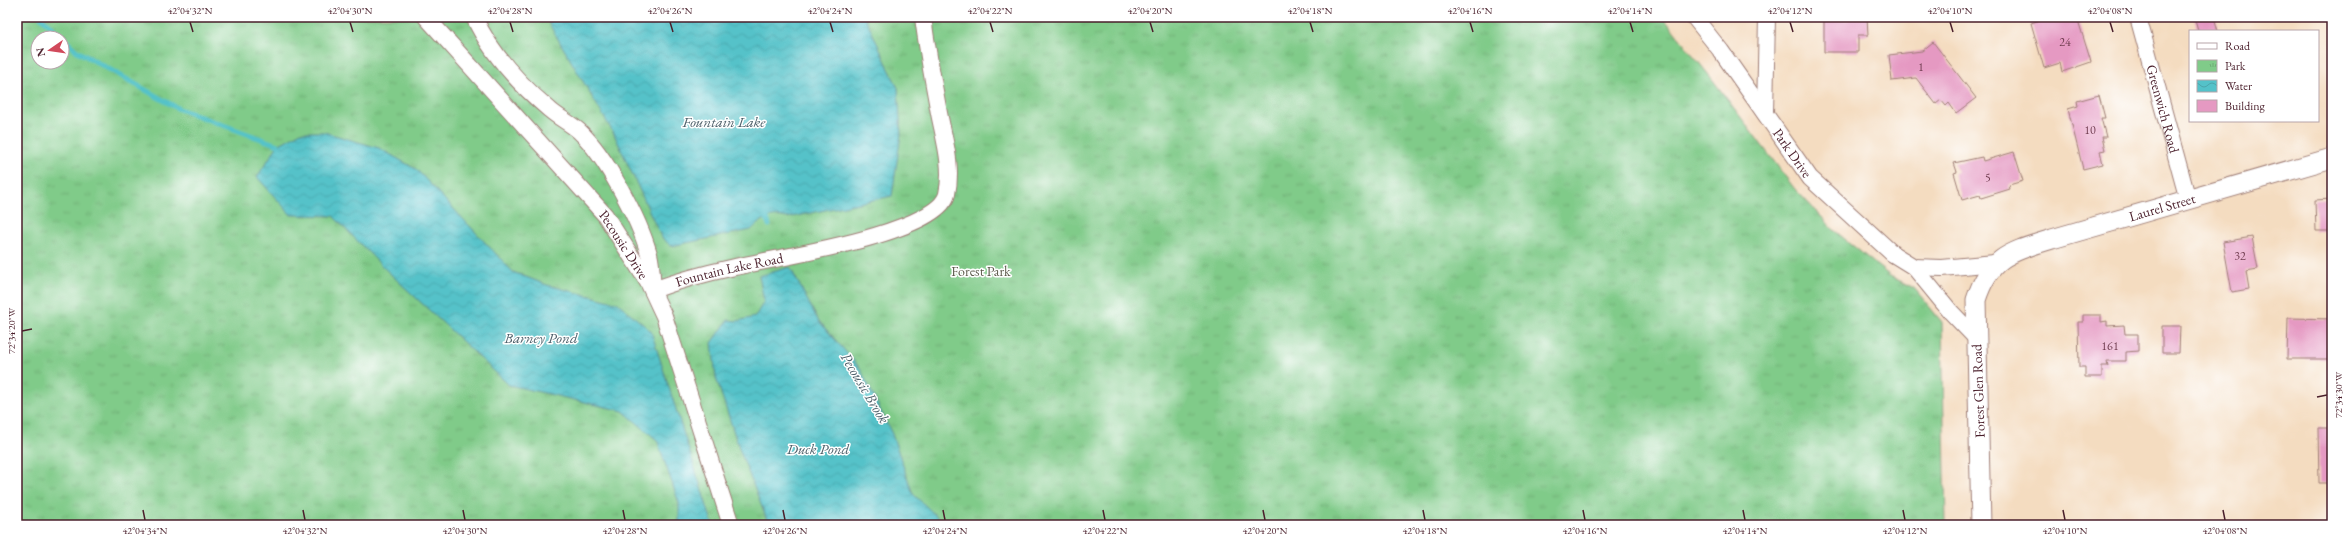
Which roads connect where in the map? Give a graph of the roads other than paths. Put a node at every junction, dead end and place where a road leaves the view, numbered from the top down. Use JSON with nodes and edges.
{"nodes":[{"id":1,"x":426,"y":17,"type":"edge"},
{"id":2,"x":474,"y":17,"type":"edge"},
{"id":3,"x":923,"y":17,"type":"edge"},
{"id":4,"x":1694,"y":17,"type":"edge"},
{"id":5,"x":1767,"y":17,"type":"edge"},
{"id":6,"x":2138,"y":17,"type":"edge"},
{"id":7,"x":1765,"y":113,"type":"junction"},
{"id":8,"x":2332,"y":158,"type":"edge"},
{"id":9,"x":2188,"y":200,"type":"junction"},
{"id":10,"x":1995,"y":263,"type":"junction"},
{"id":11,"x":1914,"y":267,"type":"junction"},
{"id":12,"x":653,"y":290,"type":"junction"},
{"id":13,"x":1976,"y":338,"type":"junction"},
{"id":14,"x":731,"y":525,"type":"edge"},
{"id":15,"x":1981,"y":525,"type":"edge"}],
"edges":[{"from":1,"to":12,"type":"street","name":"Pecousic Drive"},
{"from":2,"to":12,"type":"street"},
{"from":3,"to":12,"type":"street","name":"Fountain Lake Road"},
{"from":4,"to":7,"type":"street","name":"Park Drive"},
{"from":5,"to":7,"type":"street"},
{"from":6,"to":9,"type":"street","name":"Greenwich Road"},
{"from":7,"to":11,"type":"street","name":"Park Drive"},
{"from":8,"to":9,"type":"street","name":"Laurel Street"},
{"from":9,"to":10,"type":"street","name":"Laurel Street"},
{"from":10,"to":11,"type":"street","name":"Park Drive"},
{"from":10,"to":13,"type":"street","name":"Forest Glen Road"},
{"from":11,"to":13,"type":"street","name":"Park Drive"},
{"from":12,"to":14,"type":"street","name":"Pecousic Drive"},
{"from":13,"to":15,"type":"street","name":"Forest Glen Road"}]}
